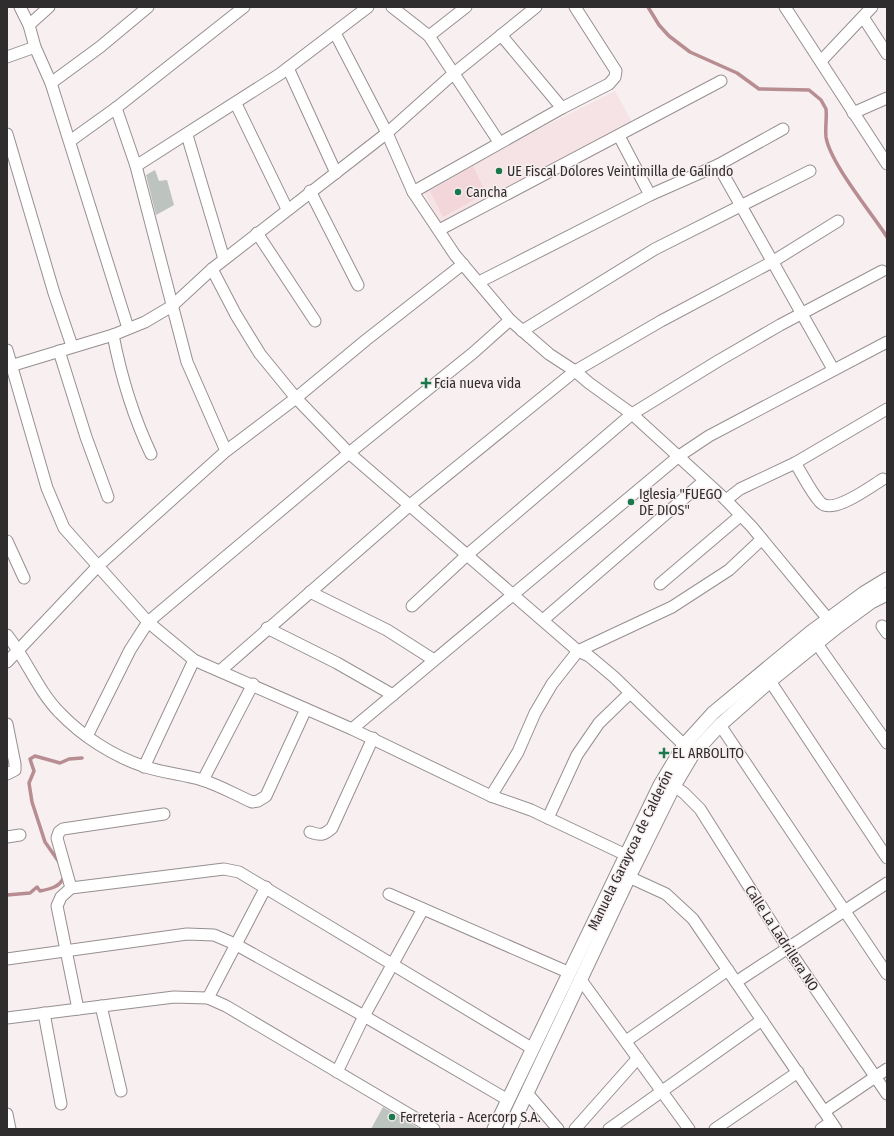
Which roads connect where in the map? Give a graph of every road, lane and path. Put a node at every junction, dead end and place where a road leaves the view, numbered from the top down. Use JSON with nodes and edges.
{"nodes":[{"id":1,"x":20,"y":7,"type":"edge"},
{"id":2,"x":50,"y":7,"type":"edge"},
{"id":3,"x":148,"y":7,"type":"edge"},
{"id":4,"x":244,"y":7,"type":"edge"},
{"id":5,"x":368,"y":7,"type":"edge"},
{"id":6,"x":392,"y":7,"type":"edge"},
{"id":7,"x":466,"y":7,"type":"edge"},
{"id":8,"x":536,"y":7,"type":"edge"},
{"id":9,"x":576,"y":7,"type":"edge"},
{"id":10,"x":777,"y":7,"type":"edge"},
{"id":11,"x":872,"y":7,"type":"edge"},
{"id":12,"x":789,"y":9,"type":"edge"},
{"id":13,"x":862,"y":17,"type":"junction"},
{"id":14,"x":29,"y":25,"type":"junction"},
{"id":15,"x":335,"y":34,"type":"junction"},
{"id":16,"x":501,"y":35,"type":"junction"},
{"id":17,"x":429,"y":36,"type":"junction"},
{"id":18,"x":35,"y":47,"type":"junction"},
{"id":19,"x":887,"y":54,"type":"edge"},
{"id":20,"x":7,"y":57,"type":"edge"},
{"id":21,"x":821,"y":61,"type":"junction"},
{"id":22,"x":288,"y":68,"type":"junction"},
{"id":23,"x":453,"y":74,"type":"junction"},
{"id":24,"x":721,"y":81,"type":"dead end"},
{"id":25,"x":51,"y":83,"type":"junction"},
{"id":26,"x":887,"y":98,"type":"edge"},
{"id":27,"x":236,"y":104,"type":"junction"},
{"id":28,"x":116,"y":108,"type":"junction"},
{"id":29,"x":562,"y":108,"type":"junction"},
{"id":30,"x":853,"y":113,"type":"junction"},
{"id":31,"x":783,"y":129,"type":"dead end"},
{"id":32,"x":387,"y":133,"type":"junction"},
{"id":33,"x":7,"y":134,"type":"edge"},
{"id":34,"x":187,"y":135,"type":"junction"},
{"id":35,"x":619,"y":136,"type":"junction"},
{"id":36,"x":70,"y":141,"type":"junction"},
{"id":37,"x":499,"y":142,"type":"junction"},
{"id":38,"x":886,"y":162,"type":"edge"},
{"id":39,"x":718,"y":165,"type":"junction"},
{"id":40,"x":136,"y":166,"type":"junction"},
{"id":41,"x":810,"y":171,"type":"dead end"},
{"id":42,"x":336,"y":173,"type":"junction"},
{"id":43,"x":310,"y":191,"type":"junction"},
{"id":44,"x":413,"y":192,"type":"junction"},
{"id":45,"x":650,"y":195,"type":"junction"},
{"id":46,"x":740,"y":206,"type":"junction"},
{"id":47,"x":287,"y":209,"type":"junction"},
{"id":48,"x":838,"y":221,"type":"dead end"},
{"id":49,"x":439,"y":230,"type":"junction"},
{"id":50,"x":257,"y":233,"type":"junction"},
{"id":51,"x":224,"y":259,"type":"junction"},
{"id":52,"x":772,"y":262,"type":"junction"},
{"id":53,"x":463,"y":264,"type":"junction"},
{"id":54,"x":212,"y":269,"type":"junction"},
{"id":55,"x":882,"y":271,"type":"dead end"},
{"id":56,"x":479,"y":282,"type":"junction"},
{"id":57,"x":358,"y":285,"type":"dead end"},
{"id":58,"x":172,"y":306,"type":"junction"},
{"id":59,"x":802,"y":313,"type":"junction"},
{"id":60,"x":510,"y":320,"type":"junction"},
{"id":61,"x":315,"y":321,"type":"dead end"},
{"id":62,"x":128,"y":328,"type":"junction"},
{"id":63,"x":522,"y":331,"type":"junction"},
{"id":64,"x":113,"y":335,"type":"junction"},
{"id":65,"x":887,"y":342,"type":"edge"},
{"id":66,"x":72,"y":346,"type":"junction"},
{"id":67,"x":7,"y":350,"type":"edge"},
{"id":68,"x":59,"y":351,"type":"junction"},
{"id":69,"x":9,"y":366,"type":"edge"},
{"id":70,"x":833,"y":369,"type":"junction"},
{"id":71,"x":575,"y":371,"type":"junction"},
{"id":72,"x":296,"y":398,"type":"junction"},
{"id":73,"x":887,"y":409,"type":"edge"},
{"id":74,"x":632,"y":414,"type":"junction"},
{"id":75,"x":226,"y":451,"type":"junction"},
{"id":76,"x":349,"y":452,"type":"junction"},
{"id":77,"x":151,"y":454,"type":"dead end"},
{"id":78,"x":678,"y":456,"type":"junction"},
{"id":79,"x":795,"y":463,"type":"junction"},
{"id":80,"x":883,"y":479,"type":"dead end"},
{"id":81,"x":704,"y":481,"type":"junction"},
{"id":82,"x":108,"y":497,"type":"dead end"},
{"id":83,"x":726,"y":500,"type":"junction"},
{"id":84,"x":410,"y":505,"type":"junction"},
{"id":85,"x":740,"y":516,"type":"junction"},
{"id":86,"x":763,"y":540,"type":"junction"},
{"id":87,"x":7,"y":541,"type":"edge"},
{"id":88,"x":467,"y":555,"type":"junction"},
{"id":89,"x":97,"y":567,"type":"junction"},
{"id":90,"x":24,"y":578,"type":"dead end"},
{"id":91,"x":887,"y":579,"type":"edge"},
{"id":92,"x":660,"y":584,"type":"dead end"},
{"id":93,"x":310,"y":592,"type":"junction"},
{"id":94,"x":514,"y":594,"type":"junction"},
{"id":95,"x":887,"y":594,"type":"edge"},
{"id":96,"x":412,"y":606,"type":"dead end"},
{"id":97,"x":828,"y":619,"type":"junction"},
{"id":98,"x":543,"y":620,"type":"junction"},
{"id":99,"x":148,"y":622,"type":"junction"},
{"id":100,"x":267,"y":628,"type":"junction"},
{"id":101,"x":7,"y":635,"type":"edge"},
{"id":102,"x":817,"y":644,"type":"junction"},
{"id":103,"x":19,"y":650,"type":"junction"},
{"id":104,"x":578,"y":651,"type":"junction"},
{"id":105,"x":9,"y":660,"type":"edge"},
{"id":106,"x":194,"y":660,"type":"junction"},
{"id":107,"x":434,"y":660,"type":"junction"},
{"id":108,"x":220,"y":671,"type":"junction"},
{"id":109,"x":770,"y":682,"type":"junction"},
{"id":110,"x":253,"y":684,"type":"junction"},
{"id":111,"x":630,"y":693,"type":"junction"},
{"id":112,"x":393,"y":695,"type":"junction"},
{"id":113,"x":306,"y":709,"type":"junction"},
{"id":114,"x":7,"y":724,"type":"edge"},
{"id":115,"x":720,"y":725,"type":"junction"},
{"id":116,"x":352,"y":728,"type":"junction"},
{"id":117,"x":87,"y":736,"type":"junction"},
{"id":118,"x":373,"y":738,"type":"junction"},
{"id":119,"x":887,"y":743,"type":"edge"},
{"id":120,"x":684,"y":745,"type":"junction"},
{"id":121,"x":144,"y":767,"type":"junction"},
{"id":122,"x":7,"y":774,"type":"edge"},
{"id":123,"x":203,"y":780,"type":"junction"},
{"id":124,"x":674,"y":786,"type":"junction"},
{"id":125,"x":492,"y":796,"type":"junction"},
{"id":126,"x":164,"y":814,"type":"dead end"},
{"id":127,"x":548,"y":818,"type":"junction"},
{"id":128,"x":310,"y":832,"type":"dead end"},
{"id":129,"x":20,"y":835,"type":"dead end"},
{"id":130,"x":7,"y":837,"type":"edge"},
{"id":131,"x":626,"y":855,"type":"junction"},
{"id":132,"x":887,"y":858,"type":"edge"},
{"id":133,"x":629,"y":876,"type":"junction"},
{"id":134,"x":887,"y":883,"type":"edge"},
{"id":135,"x":266,"y":887,"type":"junction"},
{"id":136,"x":71,"y":888,"type":"junction"},
{"id":137,"x":389,"y":894,"type":"dead end"},
{"id":138,"x":423,"y":910,"type":"junction"},
{"id":139,"x":845,"y":910,"type":"junction"},
{"id":140,"x":235,"y":944,"type":"junction"},
{"id":141,"x":787,"y":948,"type":"junction"},
{"id":142,"x":67,"y":952,"type":"junction"},
{"id":143,"x":7,"y":959,"type":"edge"},
{"id":144,"x":394,"y":965,"type":"junction"},
{"id":145,"x":728,"y":970,"type":"junction"},
{"id":146,"x":887,"y":974,"type":"edge"},
{"id":147,"x":576,"y":976,"type":"junction"},
{"id":148,"x":736,"y":982,"type":"junction"},
{"id":149,"x":208,"y":998,"type":"junction"},
{"id":150,"x":101,"y":1006,"type":"junction"},
{"id":151,"x":78,"y":1009,"type":"junction"},
{"id":152,"x":44,"y":1014,"type":"junction"},
{"id":153,"x":364,"y":1016,"type":"junction"},
{"id":154,"x":7,"y":1018,"type":"edge"},
{"id":155,"x":762,"y":1020,"type":"junction"},
{"id":156,"x":626,"y":1041,"type":"junction"},
{"id":157,"x":533,"y":1049,"type":"junction"},
{"id":158,"x":638,"y":1058,"type":"junction"},
{"id":159,"x":887,"y":1069,"type":"edge"},
{"id":160,"x":337,"y":1072,"type":"junction"},
{"id":161,"x":798,"y":1072,"type":"junction"},
{"id":162,"x":876,"y":1077,"type":"junction"},
{"id":163,"x":121,"y":1091,"type":"dead end"},
{"id":164,"x":663,"y":1092,"type":"junction"},
{"id":165,"x":527,"y":1093,"type":"junction"},
{"id":166,"x":887,"y":1094,"type":"edge"},
{"id":167,"x":508,"y":1100,"type":"junction"},
{"id":168,"x":61,"y":1104,"type":"dead end"},
{"id":169,"x":825,"y":1111,"type":"junction"},
{"id":170,"x":7,"y":1114,"type":"edge"},
{"id":171,"x":834,"y":1125,"type":"edge"},
{"id":172,"x":10,"y":1129,"type":"edge"},
{"id":173,"x":434,"y":1129,"type":"edge"},
{"id":174,"x":494,"y":1129,"type":"edge"},
{"id":175,"x":510,"y":1129,"type":"edge"},
{"id":176,"x":558,"y":1129,"type":"edge"},
{"id":177,"x":575,"y":1129,"type":"edge"},
{"id":178,"x":609,"y":1129,"type":"edge"},
{"id":179,"x":689,"y":1129,"type":"edge"},
{"id":180,"x":714,"y":1129,"type":"edge"},
{"id":181,"x":821,"y":1129,"type":"edge"}],
"edges":[{"from":1,"to":14,"type":"street"},
{"from":2,"to":14,"type":"street"},
{"from":3,"to":25,"type":"street"},
{"from":4,"to":28,"type":"street"},
{"from":5,"to":15,"type":"street"},
{"from":6,"to":17,"type":"street"},
{"from":7,"to":17,"type":"street"},
{"from":8,"to":16,"type":"street"},
{"from":9,"to":29,"type":"street"},
{"from":10,"to":12,"type":"street"},
{"from":11,"to":13,"type":"street"},
{"from":12,"to":21,"type":"street"},
{"from":13,"to":19,"type":"street"},
{"from":13,"to":21,"type":"street"},
{"from":14,"to":18,"type":"street"},
{"from":15,"to":22,"type":"street"},
{"from":15,"to":32,"type":"street"},
{"from":16,"to":23,"type":"street"},
{"from":16,"to":29,"type":"street"},
{"from":17,"to":23,"type":"street"},
{"from":18,"to":20,"type":"street"},
{"from":18,"to":25,"type":"street"},
{"from":21,"to":30,"type":"street"},
{"from":22,"to":27,"type":"street"},
{"from":22,"to":42,"type":"street"},
{"from":23,"to":32,"type":"street"},
{"from":23,"to":37,"type":"street"},
{"from":24,"to":35,"type":"street"},
{"from":25,"to":36,"type":"street"},
{"from":26,"to":30,"type":"street"},
{"from":27,"to":34,"type":"street"},
{"from":27,"to":47,"type":"street"},
{"from":28,"to":36,"type":"street"},
{"from":28,"to":40,"type":"street"},
{"from":29,"to":37,"type":"street"},
{"from":30,"to":38,"type":"street"},
{"from":31,"to":39,"type":"street"},
{"from":32,"to":42,"type":"street"},
{"from":32,"to":44,"type":"street"},
{"from":33,"to":66,"type":"street"},
{"from":34,"to":40,"type":"street"},
{"from":34,"to":51,"type":"street"},
{"from":35,"to":45,"type":"street"},
{"from":35,"to":49,"type":"street"},
{"from":36,"to":62,"type":"street"},
{"from":37,"to":44,"type":"street"},
{"from":39,"to":45,"type":"street"},
{"from":39,"to":46,"type":"street"},
{"from":40,"to":58,"type":"street"},
{"from":41,"to":46,"type":"street"},
{"from":42,"to":43,"type":"street"},
{"from":43,"to":47,"type":"street"},
{"from":43,"to":57,"type":"street"},
{"from":44,"to":49,"type":"street"},
{"from":45,"to":56,"type":"street"},
{"from":46,"to":52,"type":"street"},
{"from":46,"to":63,"type":"street"},
{"from":47,"to":50,"type":"street"},
{"from":48,"to":52,"type":"street"},
{"from":49,"to":53,"type":"street"},
{"from":50,"to":51,"type":"street"},
{"from":50,"to":61,"type":"street"},
{"from":51,"to":54,"type":"street"},
{"from":52,"to":59,"type":"street"},
{"from":52,"to":71,"type":"street"},
{"from":53,"to":56,"type":"street"},
{"from":53,"to":72,"type":"street"},
{"from":54,"to":58,"type":"street"},
{"from":54,"to":72,"type":"street"},
{"from":55,"to":59,"type":"street"},
{"from":56,"to":60,"type":"street"},
{"from":58,"to":62,"type":"street"},
{"from":58,"to":75,"type":"street"},
{"from":59,"to":70,"type":"street"},
{"from":59,"to":74,"type":"street"},
{"from":60,"to":63,"type":"street"},
{"from":60,"to":76,"type":"street"},
{"from":62,"to":64,"type":"street"},
{"from":63,"to":71,"type":"street"},
{"from":64,"to":66,"type":"street"},
{"from":64,"to":77,"type":"street"},
{"from":65,"to":70,"type":"street"},
{"from":66,"to":68,"type":"street"},
{"from":67,"to":69,"type":"street"},
{"from":68,"to":69,"type":"street"},
{"from":68,"to":82,"type":"street"},
{"from":69,"to":89,"type":"street"},
{"from":70,"to":78,"type":"street"},
{"from":71,"to":74,"type":"street"},
{"from":71,"to":84,"type":"street"},
{"from":72,"to":75,"type":"street"},
{"from":72,"to":76,"type":"street"},
{"from":73,"to":79,"type":"street"},
{"from":74,"to":78,"type":"street"},
{"from":74,"to":88,"type":"street"},
{"from":75,"to":89,"type":"street"},
{"from":76,"to":84,"type":"street"},
{"from":76,"to":99,"type":"street"},
{"from":78,"to":81,"type":"street"},
{"from":78,"to":94,"type":"street"},
{"from":79,"to":80,"type":"street"},
{"from":79,"to":83,"type":"street"},
{"from":81,"to":83,"type":"street"},
{"from":81,"to":98,"type":"street"},
{"from":83,"to":85,"type":"street"},
{"from":84,"to":88,"type":"street"},
{"from":84,"to":93,"type":"street"},
{"from":85,"to":86,"type":"street"},
{"from":85,"to":92,"type":"street"},
{"from":86,"to":97,"type":"street"},
{"from":86,"to":104,"type":"street"},
{"from":87,"to":90,"type":"street"},
{"from":88,"to":94,"type":"street"},
{"from":88,"to":96,"type":"street"},
{"from":89,"to":99,"type":"street"},
{"from":89,"to":103,"type":"street"},
{"from":91,"to":97,"type":"street","name":"Manuela Garaycoa de Calderón"},
{"from":93,"to":100,"type":"street"},
{"from":93,"to":107,"type":"street"},
{"from":94,"to":98,"type":"street"},
{"from":94,"to":107,"type":"street"},
{"from":95,"to":102,"type":"street","name":"Manuela Garaycoa de Calderón"},
{"from":97,"to":120,"type":"street","name":"Manuela Garaycoa de Calderón"},
{"from":98,"to":104,"type":"street"},
{"from":99,"to":106,"type":"street"},
{"from":99,"to":117,"type":"street"},
{"from":100,"to":108,"type":"street"},
{"from":100,"to":112,"type":"street"},
{"from":101,"to":103,"type":"street"},
{"from":102,"to":109,"type":"street","name":"Manuela Garaycoa de Calderón"},
{"from":102,"to":119,"type":"street"},
{"from":103,"to":105,"type":"street"},
{"from":103,"to":117,"type":"street"},
{"from":104,"to":111,"type":"street"},
{"from":104,"to":125,"type":"street"},
{"from":106,"to":108,"type":"street"},
{"from":106,"to":121,"type":"street"},
{"from":107,"to":112,"type":"street"},
{"from":108,"to":110,"type":"street"},
{"from":109,"to":115,"type":"street","name":"Manuela Garaycoa de Calderón"},
{"from":109,"to":132,"type":"street"},
{"from":110,"to":113,"type":"street"},
{"from":110,"to":123,"type":"street"},
{"from":111,"to":120,"type":"street"},
{"from":111,"to":127,"type":"street"},
{"from":112,"to":116,"type":"street"},
{"from":113,"to":116,"type":"street"},
{"from":113,"to":123,"type":"street"},
{"from":114,"to":122,"type":"street"},
{"from":115,"to":124,"type":"street","name":"Manuela Garaycoa de Calderón"},
{"from":115,"to":139,"type":"street"},
{"from":116,"to":118,"type":"street"},
{"from":117,"to":121,"type":"street"},
{"from":118,"to":125,"type":"street"},
{"from":118,"to":128,"type":"street"},
{"from":120,"to":131,"type":"street","name":"Manuela Garaycoa de Calderón"},
{"from":121,"to":123,"type":"street"},
{"from":124,"to":133,"type":"street","name":"Manuela Garaycoa de Calderón"},
{"from":124,"to":141,"type":"street","name":"Calle La Ladrillera NO"},
{"from":125,"to":127,"type":"street"},
{"from":126,"to":136,"type":"street"},
{"from":127,"to":131,"type":"street"},
{"from":129,"to":130,"type":"street"},
{"from":131,"to":147,"type":"street","name":"Manuela Garaycoa de Calderón"},
{"from":133,"to":145,"type":"street"},
{"from":133,"to":147,"type":"street","name":"Manuela Garaycoa de Calderón"},
{"from":134,"to":139,"type":"street"},
{"from":135,"to":136,"type":"street"},
{"from":135,"to":140,"type":"street"},
{"from":135,"to":144,"type":"street"},
{"from":136,"to":142,"type":"street"},
{"from":137,"to":138,"type":"street"},
{"from":138,"to":144,"type":"street"},
{"from":138,"to":147,"type":"street"},
{"from":139,"to":141,"type":"street"},
{"from":139,"to":146,"type":"street"},
{"from":140,"to":142,"type":"street"},
{"from":140,"to":149,"type":"street"},
{"from":140,"to":153,"type":"street"},
{"from":141,"to":148,"type":"street"},
{"from":141,"to":162,"type":"street","name":"Calle La Ladrillera NO"},
{"from":142,"to":143,"type":"street"},
{"from":142,"to":151,"type":"street"},
{"from":144,"to":153,"type":"street"},
{"from":144,"to":157,"type":"street"},
{"from":145,"to":148,"type":"street"},
{"from":145,"to":156,"type":"street"},
{"from":147,"to":156,"type":"street"},
{"from":147,"to":157,"type":"street","name":"Manuela Garaycoa de Calderón"},
{"from":147,"to":165,"type":"street","name":"Manuela Garaycoa de Calderón"},
{"from":148,"to":155,"type":"street"},
{"from":149,"to":150,"type":"street"},
{"from":149,"to":160,"type":"street"},
{"from":150,"to":151,"type":"street"},
{"from":150,"to":163,"type":"street"},
{"from":151,"to":152,"type":"street"},
{"from":152,"to":154,"type":"street"},
{"from":152,"to":168,"type":"street"},
{"from":153,"to":160,"type":"street"},
{"from":153,"to":167,"type":"street"},
{"from":155,"to":161,"type":"street"},
{"from":155,"to":164,"type":"street"},
{"from":156,"to":158,"type":"street"},
{"from":157,"to":167,"type":"street","name":"Manuela Garaycoa de Calderón"},
{"from":158,"to":164,"type":"street"},
{"from":158,"to":177,"type":"street"},
{"from":159,"to":162,"type":"street"},
{"from":160,"to":173,"type":"street"},
{"from":161,"to":169,"type":"street"},
{"from":161,"to":180,"type":"street"},
{"from":162,"to":166,"type":"street","name":"Calle La Ladrillera NO"},
{"from":162,"to":169,"type":"street"},
{"from":164,"to":178,"type":"street"},
{"from":164,"to":179,"type":"street"},
{"from":165,"to":175,"type":"street","name":"Manuela Garaycoa de Calderón"},
{"from":165,"to":176,"type":"street"},
{"from":167,"to":174,"type":"street","name":"Manuela Garaycoa de Calderón"},
{"from":169,"to":171,"type":"street"},
{"from":170,"to":172,"type":"street"},
{"from":171,"to":181,"type":"street"}]}
